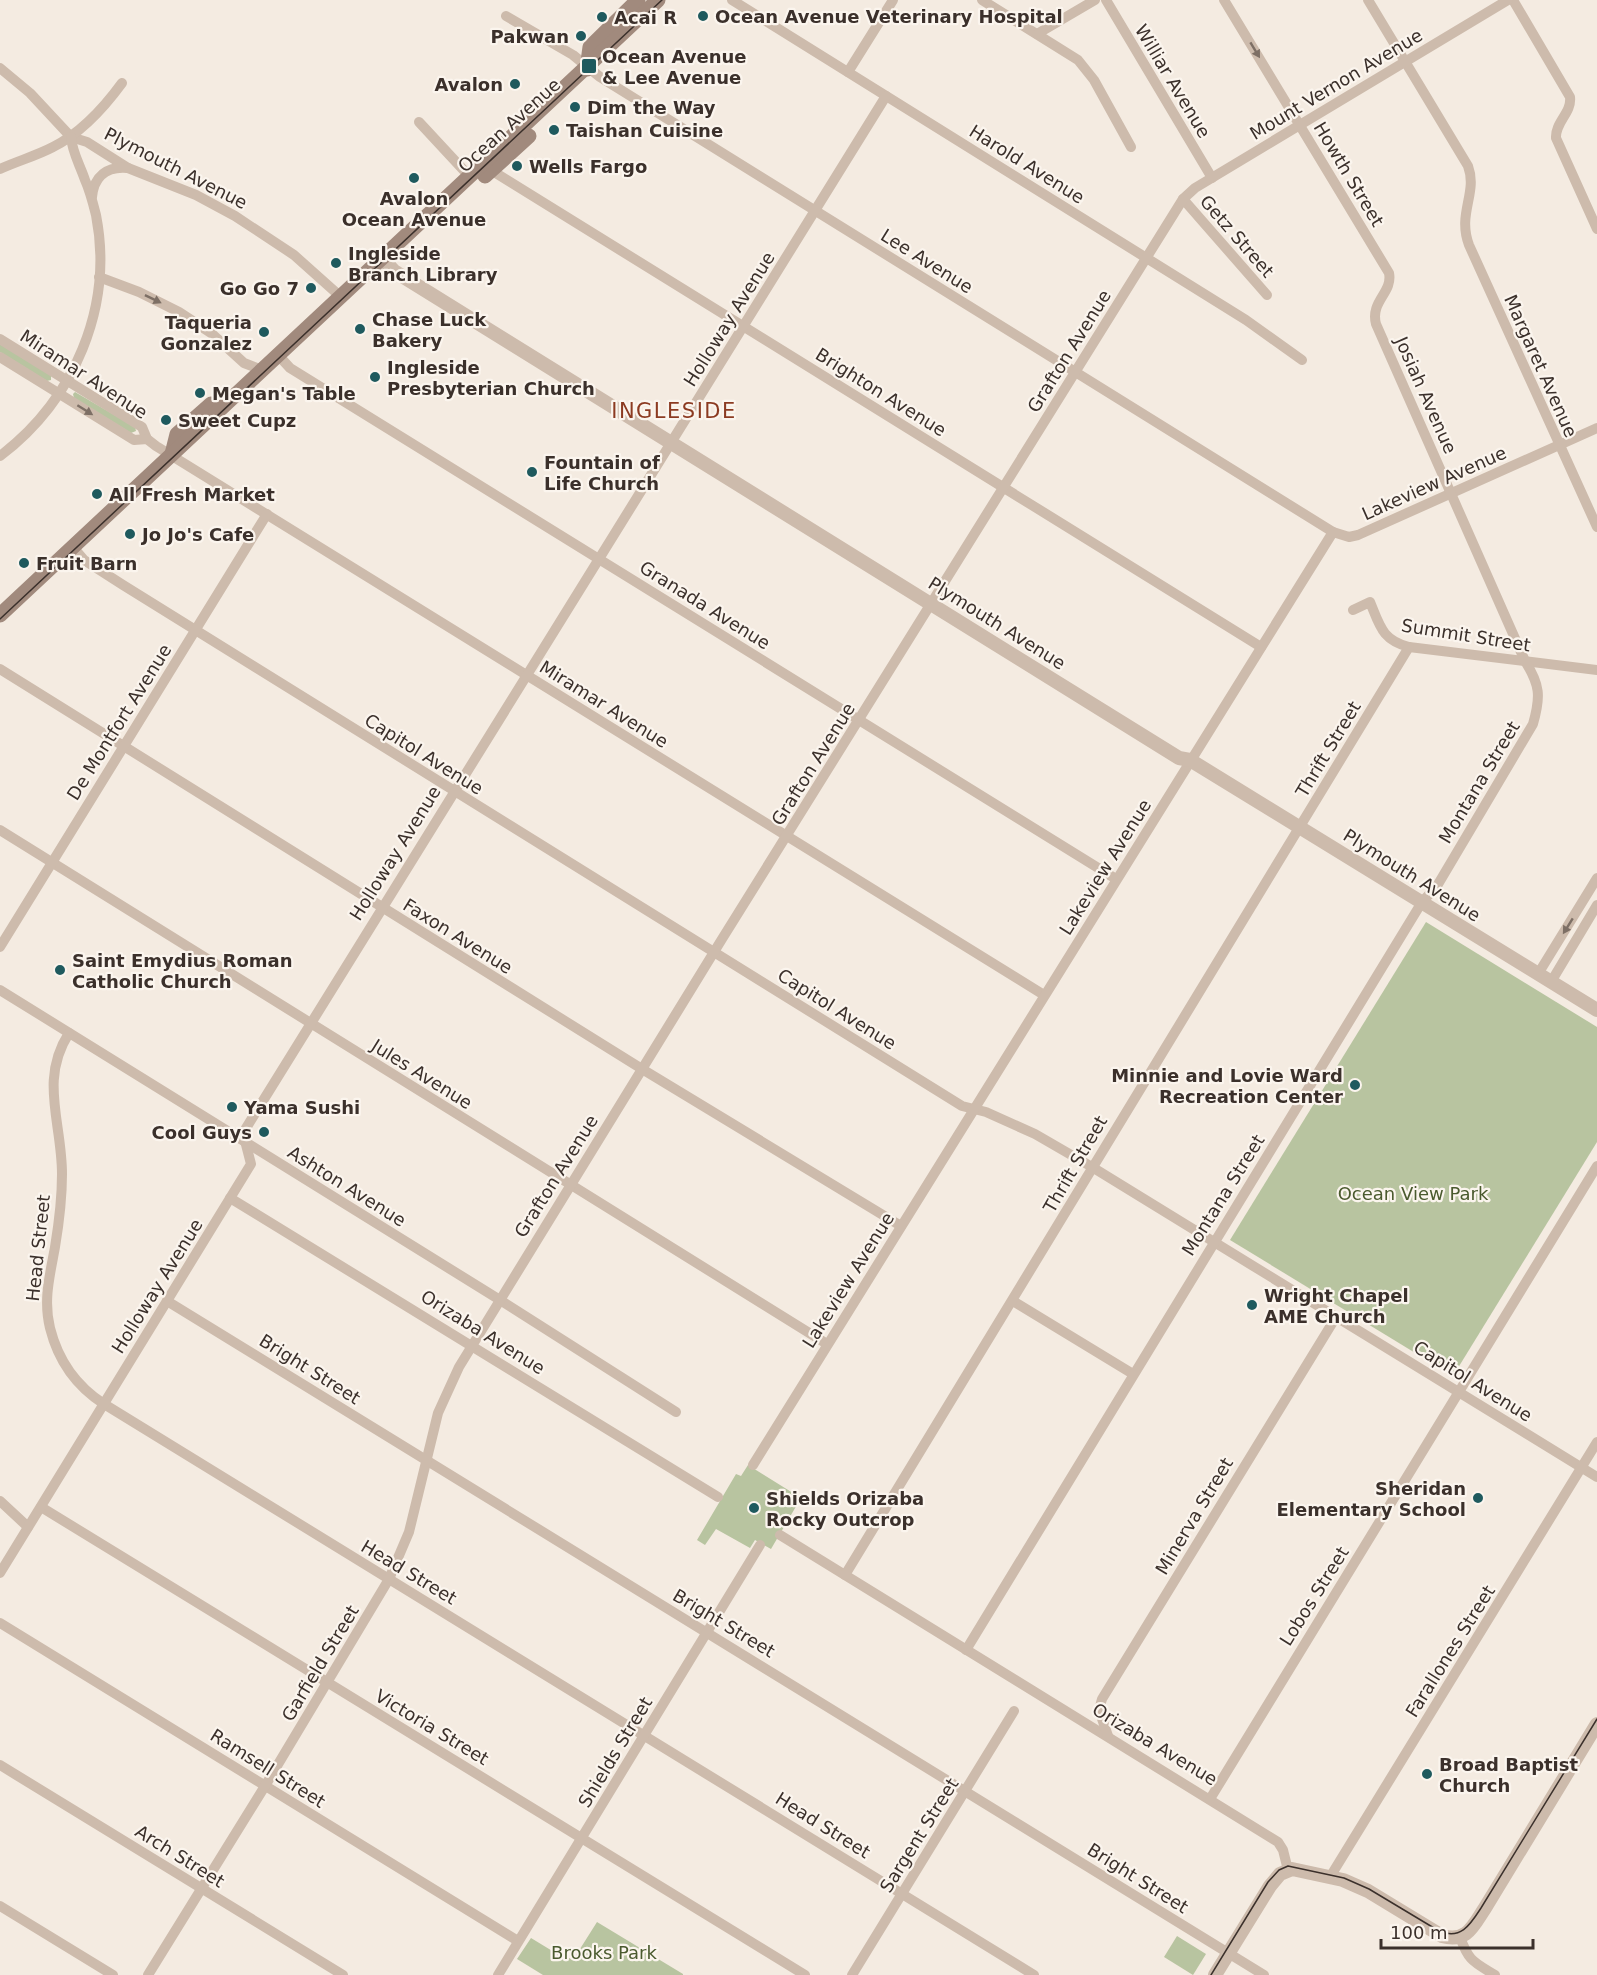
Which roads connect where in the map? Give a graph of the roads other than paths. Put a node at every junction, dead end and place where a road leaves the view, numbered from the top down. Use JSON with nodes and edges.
{"nodes":[{"id":1,"x":638,"y":0,"type":"edge"},
{"id":2,"x":658,"y":0,"type":"edge"},
{"id":3,"x":732,"y":0,"type":"edge"},
{"id":4,"x":893,"y":0,"type":"edge"},
{"id":5,"x":982,"y":0,"type":"edge"},
{"id":6,"x":1095,"y":0,"type":"edge"},
{"id":7,"x":1106,"y":0,"type":"edge"},
{"id":8,"x":1224,"y":0,"type":"edge"},
{"id":9,"x":1368,"y":0,"type":"edge"},
{"id":10,"x":1508,"y":0,"type":"edge"},
{"id":11,"x":1513,"y":0,"type":"edge"},
{"id":12,"x":506,"y":15,"type":"dead end"},
{"id":13,"x":1037,"y":34,"type":"junction"},
{"id":14,"x":1405,"y":62,"type":"junction"},
{"id":15,"x":587,"y":67,"type":"junction"},
{"id":16,"x":0,"y":68,"type":"edge"},
{"id":17,"x":848,"y":72,"type":"junction"},
{"id":18,"x":122,"y":83,"type":"dead end"},
{"id":19,"x":886,"y":96,"type":"junction"},
{"id":20,"x":419,"y":122,"type":"dead end"},
{"id":21,"x":1300,"y":125,"type":"junction"},
{"id":22,"x":71,"y":137,"type":"junction"},
{"id":23,"x":1131,"y":147,"type":"dead end"},
{"id":24,"x":128,"y":168,"type":"junction"},
{"id":25,"x":487,"y":168,"type":"junction"},
{"id":26,"x":0,"y":169,"type":"edge"},
{"id":27,"x":470,"y":177,"type":"junction"},
{"id":28,"x":1212,"y":178,"type":"junction"},
{"id":29,"x":92,"y":197,"type":"junction"},
{"id":30,"x":1183,"y":199,"type":"junction"},
{"id":31,"x":444,"y":202,"type":"junction"},
{"id":32,"x":815,"y":210,"type":"junction"},
{"id":33,"x":1597,"y":229,"type":"edge"},
{"id":34,"x":1146,"y":258,"type":"junction"},
{"id":35,"x":383,"y":259,"type":"junction"},
{"id":36,"x":1389,"y":273,"type":"joint"},
{"id":37,"x":99,"y":277,"type":"junction"},
{"id":38,"x":1267,"y":295,"type":"dead end"},
{"id":39,"x":341,"y":297,"type":"junction"},
{"id":40,"x":744,"y":326,"type":"junction"},
{"id":41,"x":0,"y":339,"type":"edge"},
{"id":42,"x":278,"y":355,"type":"junction"},
{"id":43,"x":0,"y":357,"type":"edge"},
{"id":44,"x":1302,"y":360,"type":"dead end"},
{"id":45,"x":262,"y":370,"type":"junction"},
{"id":46,"x":1076,"y":372,"type":"junction"},
{"id":47,"x":68,"y":381,"type":"junction"},
{"id":48,"x":59,"y":394,"type":"junction"},
{"id":49,"x":1597,"y":428,"type":"edge"},
{"id":50,"x":147,"y":439,"type":"junction"},
{"id":51,"x":672,"y":443,"type":"junction"},
{"id":52,"x":1559,"y":445,"type":"junction"},
{"id":53,"x":172,"y":454,"type":"junction"},
{"id":54,"x":0,"y":456,"type":"edge"},
{"id":55,"x":1004,"y":488,"type":"junction"},
{"id":56,"x":1451,"y":493,"type":"junction"},
{"id":57,"x":267,"y":514,"type":"junction"},
{"id":58,"x":1597,"y":527,"type":"edge"},
{"id":59,"x":1333,"y":532,"type":"junction"},
{"id":60,"x":73,"y":547,"type":"junction"},
{"id":61,"x":600,"y":559,"type":"junction"},
{"id":62,"x":29,"y":588,"type":"junction"},
{"id":63,"x":0,"y":603,"type":"edge"},
{"id":64,"x":932,"y":604,"type":"junction"},
{"id":65,"x":1353,"y":610,"type":"dead end"},
{"id":66,"x":0,"y":615,"type":"edge"},
{"id":67,"x":196,"y":630,"type":"junction"},
{"id":68,"x":1409,"y":646,"type":"junction"},
{"id":69,"x":1261,"y":647,"type":"junction"},
{"id":70,"x":1525,"y":661,"type":"junction"},
{"id":71,"x":0,"y":669,"type":"edge"},
{"id":72,"x":1597,"y":670,"type":"edge"},
{"id":73,"x":525,"y":675,"type":"junction"},
{"id":74,"x":860,"y":720,"type":"junction"},
{"id":75,"x":124,"y":746,"type":"junction"},
{"id":76,"x":1190,"y":760,"type":"junction"},
{"id":77,"x":453,"y":791,"type":"junction"},
{"id":78,"x":1299,"y":827,"type":"junction"},
{"id":79,"x":0,"y":830,"type":"edge"},
{"id":80,"x":786,"y":837,"type":"junction"},
{"id":81,"x":52,"y":862,"type":"junction"},
{"id":82,"x":1597,"y":878,"type":"edge"},
{"id":83,"x":1116,"y":879,"type":"junction"},
{"id":84,"x":1422,"y":902,"type":"junction"},
{"id":85,"x":1597,"y":905,"type":"edge"},
{"id":86,"x":381,"y":908,"type":"junction"},
{"id":87,"x":0,"y":947,"type":"edge"},
{"id":88,"x":714,"y":952,"type":"junction"},
{"id":89,"x":1538,"y":974,"type":"junction"},
{"id":90,"x":1551,"y":982,"type":"junction"},
{"id":91,"x":0,"y":990,"type":"edge"},
{"id":92,"x":1044,"y":996,"type":"junction"},
{"id":93,"x":1597,"y":1010,"type":"edge"},
{"id":94,"x":310,"y":1024,"type":"junction"},
{"id":95,"x":69,"y":1033,"type":"junction"},
{"id":96,"x":642,"y":1069,"type":"junction"},
{"id":97,"x":973,"y":1109,"type":"junction"},
{"id":98,"x":244,"y":1142,"type":"junction"},
{"id":99,"x":1597,"y":1166,"type":"edge"},
{"id":100,"x":1092,"y":1167,"type":"junction"},
{"id":101,"x":570,"y":1185,"type":"junction"},
{"id":102,"x":230,"y":1198,"type":"junction"},
{"id":103,"x":901,"y":1226,"type":"junction"},
{"id":104,"x":1214,"y":1242,"type":"junction"},
{"id":105,"x":500,"y":1300,"type":"junction"},
{"id":106,"x":167,"y":1301,"type":"junction"},
{"id":107,"x":1012,"y":1301,"type":"junction"},
{"id":108,"x":1336,"y":1317,"type":"junction"},
{"id":109,"x":827,"y":1344,"type":"junction"},
{"id":110,"x":471,"y":1346,"type":"junction"},
{"id":111,"x":1133,"y":1374,"type":"junction"},
{"id":112,"x":1459,"y":1392,"type":"junction"},
{"id":113,"x":104,"y":1404,"type":"junction"},
{"id":114,"x":676,"y":1412,"type":"dead end"},
{"id":115,"x":1597,"y":1442,"type":"edge"},
{"id":116,"x":426,"y":1460,"type":"junction"},
{"id":117,"x":753,"y":1465,"type":"dead end"},
{"id":118,"x":1582,"y":1467,"type":"junction"},
{"id":119,"x":1597,"y":1477,"type":"edge"},
{"id":120,"x":718,"y":1497,"type":"dead end"},
{"id":121,"x":0,"y":1502,"type":"edge"},
{"id":122,"x":40,"y":1507,"type":"junction"},
{"id":123,"x":28,"y":1527,"type":"junction"},
{"id":124,"x":780,"y":1535,"type":"dead end"},
{"id":125,"x":760,"y":1545,"type":"dead end"},
{"id":126,"x":0,"y":1573,"type":"edge"},
{"id":127,"x":844,"y":1575,"type":"junction"},
{"id":128,"x":389,"y":1579,"type":"junction"},
{"id":129,"x":0,"y":1623,"type":"edge"},
{"id":130,"x":707,"y":1632,"type":"junction"},
{"id":131,"x":966,"y":1650,"type":"junction"},
{"id":132,"x":328,"y":1683,"type":"junction"},
{"id":133,"x":1014,"y":1712,"type":"dead end"},
{"id":134,"x":1597,"y":1724,"type":"edge"},
{"id":135,"x":644,"y":1735,"type":"junction"},
{"id":136,"x":1108,"y":1736,"type":"junction"},
{"id":137,"x":0,"y":1764,"type":"edge"},
{"id":138,"x":265,"y":1786,"type":"junction"},
{"id":139,"x":966,"y":1790,"type":"junction"},
{"id":140,"x":1210,"y":1798,"type":"junction"},
{"id":141,"x":581,"y":1838,"type":"junction"},
{"id":142,"x":1288,"y":1870,"type":"junction"},
{"id":143,"x":1330,"y":1877,"type":"junction"},
{"id":144,"x":202,"y":1888,"type":"junction"},
{"id":145,"x":902,"y":1893,"type":"junction"},
{"id":146,"x":0,"y":1906,"type":"edge"},
{"id":147,"x":1460,"y":1937,"type":"junction"},
{"id":148,"x":518,"y":1941,"type":"junction"},
{"id":149,"x":1228,"y":1953,"type":"junction"},
{"id":150,"x":113,"y":1975,"type":"edge"},
{"id":151,"x":148,"y":1975,"type":"edge"},
{"id":152,"x":343,"y":1975,"type":"edge"},
{"id":153,"x":498,"y":1975,"type":"edge"},
{"id":154,"x":805,"y":1975,"type":"edge"},
{"id":155,"x":852,"y":1975,"type":"edge"},
{"id":156,"x":1034,"y":1975,"type":"edge"},
{"id":157,"x":1215,"y":1975,"type":"edge"},
{"id":158,"x":1264,"y":1975,"type":"edge"},
{"id":159,"x":1496,"y":1975,"type":"edge"}],
"edges":[{"from":1,"to":15,"type":"main road","name":"Ocean Avenue"},
{"from":2,"to":15,"type":"main road","name":"Ocean Avenue"},
{"from":3,"to":17,"type":"street","name":"Harold Avenue"},
{"from":4,"to":17,"type":"street"},
{"from":5,"to":13,"type":"street"},
{"from":6,"to":13,"type":"street"},
{"from":7,"to":28,"type":"street","name":"Williar Avenue"},
{"from":8,"to":21,"type":"street","name":"Howth Street","one_way":true},
{"from":9,"to":14,"type":"street"},
{"from":10,"to":14,"type":"street","name":"Mount Vernon Avenue"},
{"from":11,"to":33,"type":"street"},
{"from":12,"to":15,"type":"street","name":"Lee Avenue"},
{"from":13,"to":23,"type":"street"},
{"from":14,"to":21,"type":"street","name":"Mount Vernon Avenue"},
{"from":14,"to":52,"type":"street","name":"Margaret Avenue"},
{"from":15,"to":25,"type":"main road","name":"Ocean Avenue"},
{"from":15,"to":32,"type":"street","name":"Lee Avenue"},
{"from":16,"to":22,"type":"street","name":"Plymouth Avenue"},
{"from":17,"to":19,"type":"street","name":"Harold Avenue"},
{"from":18,"to":22,"type":"street"},
{"from":19,"to":32,"type":"street","name":"Holloway Avenue"},
{"from":19,"to":34,"type":"street","name":"Harold Avenue"},
{"from":20,"to":27,"type":"street"},
{"from":21,"to":28,"type":"street","name":"Mount Vernon Avenue"},
{"from":21,"to":36,"type":"street","name":"Howth Street"},
{"from":22,"to":24,"type":"street","name":"Plymouth Avenue"},
{"from":22,"to":26,"type":"street"},
{"from":22,"to":29,"type":"street"},
{"from":24,"to":29,"type":"street"},
{"from":24,"to":39,"type":"street","name":"Plymouth Avenue"},
{"from":25,"to":27,"type":"main road","name":"Ocean Avenue"},
{"from":25,"to":31,"type":"main road","name":"Ocean Avenue"},
{"from":25,"to":40,"type":"street","name":"Brighton Avenue"},
{"from":27,"to":31,"type":"main road","name":"Ocean Avenue"},
{"from":28,"to":30,"type":"street","name":"Mount Vernon Avenue"},
{"from":29,"to":37,"type":"street"},
{"from":30,"to":34,"type":"street","name":"Grafton Avenue"},
{"from":30,"to":38,"type":"street","name":"Getz Street"},
{"from":31,"to":35,"type":"main road","name":"Ocean Avenue"},
{"from":32,"to":40,"type":"street","name":"Holloway Avenue"},
{"from":32,"to":46,"type":"street","name":"Lee Avenue"},
{"from":34,"to":44,"type":"street","name":"Harold Avenue"},
{"from":34,"to":46,"type":"street","name":"Grafton Avenue"},
{"from":35,"to":39,"type":"main road","name":"Ocean Avenue"},
{"from":35,"to":51,"type":"street","name":"Plymouth Avenue"},
{"from":36,"to":56,"type":"street","name":"Josiah Avenue"},
{"from":37,"to":45,"type":"street","one_way":true},
{"from":37,"to":47,"type":"street"},
{"from":39,"to":42,"type":"main road","name":"Ocean Avenue"},
{"from":40,"to":51,"type":"street","name":"Holloway Avenue"},
{"from":40,"to":55,"type":"street","name":"Brighton Avenue"},
{"from":41,"to":47,"type":"street","name":"Miramar Avenue"},
{"from":42,"to":45,"type":"main road","name":"Ocean Avenue"},
{"from":42,"to":61,"type":"street","name":"Granada Avenue"},
{"from":43,"to":48,"type":"street","name":"Miramar Avenue"},
{"from":45,"to":53,"type":"main road","name":"Ocean Avenue"},
{"from":46,"to":55,"type":"street","name":"Grafton Avenue"},
{"from":46,"to":59,"type":"street","name":"Lee Avenue"},
{"from":47,"to":48,"type":"street"},
{"from":47,"to":50,"type":"street","name":"Miramar Avenue"},
{"from":48,"to":50,"type":"street","name":"Miramar Avenue","one_way":true},
{"from":48,"to":54,"type":"street"},
{"from":49,"to":52,"type":"street","name":"Lakeview Avenue"},
{"from":50,"to":53,"type":"street","name":"Miramar Avenue"},
{"from":51,"to":61,"type":"street","name":"Holloway Avenue"},
{"from":51,"to":64,"type":"street","name":"Plymouth Avenue"},
{"from":52,"to":56,"type":"street","name":"Lakeview Avenue"},
{"from":52,"to":58,"type":"street","name":"Margaret Avenue"},
{"from":53,"to":57,"type":"street","name":"Miramar Avenue"},
{"from":53,"to":60,"type":"main road","name":"Ocean Avenue"},
{"from":55,"to":64,"type":"street","name":"Grafton Avenue"},
{"from":55,"to":69,"type":"street","name":"Brighton Avenue"},
{"from":56,"to":59,"type":"street","name":"Lakeview Avenue"},
{"from":56,"to":70,"type":"street","name":"Josiah Avenue"},
{"from":57,"to":67,"type":"street","name":"De Montfort Avenue"},
{"from":57,"to":73,"type":"street","name":"Miramar Avenue"},
{"from":59,"to":69,"type":"street","name":"Lakeview Avenue"},
{"from":60,"to":62,"type":"main road","name":"Ocean Avenue"},
{"from":60,"to":67,"type":"street","name":"Capitol Avenue"},
{"from":61,"to":73,"type":"street","name":"Holloway Avenue"},
{"from":61,"to":74,"type":"street","name":"Granada Avenue"},
{"from":62,"to":63,"type":"main road","name":"Ocean Avenue"},
{"from":62,"to":66,"type":"main road","name":"Ocean Avenue"},
{"from":64,"to":74,"type":"street","name":"Grafton Avenue"},
{"from":64,"to":76,"type":"street","name":"Plymouth Avenue"},
{"from":65,"to":68,"type":"street","name":"Summit Street"},
{"from":67,"to":75,"type":"street","name":"De Montfort Avenue"},
{"from":67,"to":77,"type":"street","name":"Capitol Avenue"},
{"from":68,"to":70,"type":"street","name":"Summit Street"},
{"from":68,"to":78,"type":"street","name":"Thrift Street"},
{"from":69,"to":76,"type":"street","name":"Lakeview Avenue"},
{"from":70,"to":72,"type":"street","name":"Summit Street"},
{"from":70,"to":84,"type":"street","name":"Montana Street"},
{"from":71,"to":75,"type":"street","name":"Faxon Avenue"},
{"from":73,"to":77,"type":"street","name":"Holloway Avenue"},
{"from":73,"to":80,"type":"street","name":"Miramar Avenue"},
{"from":74,"to":80,"type":"street","name":"Grafton Avenue"},
{"from":74,"to":83,"type":"street","name":"Granada Avenue"},
{"from":75,"to":81,"type":"street","name":"De Montfort Avenue"},
{"from":75,"to":86,"type":"street","name":"Faxon Avenue"},
{"from":76,"to":78,"type":"street","name":"Plymouth Avenue"},
{"from":76,"to":83,"type":"street","name":"Lakeview Avenue"},
{"from":77,"to":86,"type":"street","name":"Holloway Avenue"},
{"from":77,"to":88,"type":"street","name":"Capitol Avenue"},
{"from":78,"to":84,"type":"street","name":"Plymouth Avenue"},
{"from":78,"to":100,"type":"street","name":"Thrift Street"},
{"from":79,"to":81,"type":"street","name":"Jules Avenue"},
{"from":80,"to":88,"type":"street","name":"Grafton Avenue"},
{"from":80,"to":92,"type":"street","name":"Miramar Avenue"},
{"from":81,"to":87,"type":"street","name":"De Montfort Avenue"},
{"from":81,"to":94,"type":"street","name":"Jules Avenue"},
{"from":82,"to":89,"type":"street","one_way":true},
{"from":83,"to":92,"type":"street","name":"Lakeview Avenue"},
{"from":84,"to":89,"type":"street","name":"Plymouth Avenue"},
{"from":84,"to":104,"type":"street","name":"Montana Street"},
{"from":85,"to":90,"type":"street"},
{"from":86,"to":94,"type":"street","name":"Holloway Avenue"},
{"from":86,"to":96,"type":"street","name":"Faxon Avenue"},
{"from":88,"to":96,"type":"street","name":"Grafton Avenue"},
{"from":88,"to":97,"type":"street","name":"Capitol Avenue"},
{"from":89,"to":90,"type":"street","name":"Plymouth Avenue"},
{"from":90,"to":93,"type":"street","name":"Plymouth Avenue"},
{"from":91,"to":95,"type":"street","name":"Ashton Avenue"},
{"from":92,"to":97,"type":"street","name":"Lakeview Avenue"},
{"from":94,"to":98,"type":"street","name":"Holloway Avenue"},
{"from":94,"to":101,"type":"street","name":"Jules Avenue"},
{"from":95,"to":98,"type":"street","name":"Ashton Avenue"},
{"from":95,"to":113,"type":"street","name":"Head Street"},
{"from":96,"to":101,"type":"street","name":"Grafton Avenue"},
{"from":96,"to":103,"type":"street","name":"Faxon Avenue"},
{"from":97,"to":100,"type":"street","name":"Capitol Avenue"},
{"from":97,"to":103,"type":"street","name":"Lakeview Avenue"},
{"from":98,"to":102,"type":"street","name":"Holloway Avenue"},
{"from":98,"to":105,"type":"street","name":"Ashton Avenue"},
{"from":99,"to":112,"type":"street","name":"Lobos Street"},
{"from":100,"to":104,"type":"street","name":"Capitol Avenue"},
{"from":100,"to":107,"type":"street","name":"Thrift Street"},
{"from":101,"to":105,"type":"street","name":"Grafton Avenue"},
{"from":101,"to":109,"type":"street","name":"Jules Avenue"},
{"from":102,"to":106,"type":"street","name":"Holloway Avenue"},
{"from":102,"to":110,"type":"street","name":"Orizaba Avenue"},
{"from":103,"to":109,"type":"street","name":"Lakeview Avenue"},
{"from":104,"to":108,"type":"street","name":"Capitol Avenue"},
{"from":104,"to":111,"type":"street","name":"Montana Street"},
{"from":105,"to":110,"type":"street","name":"Grafton Avenue"},
{"from":105,"to":114,"type":"street","name":"Ashton Avenue"},
{"from":106,"to":113,"type":"street","name":"Holloway Avenue"},
{"from":106,"to":116,"type":"street","name":"Bright Street"},
{"from":107,"to":111,"type":"street"},
{"from":107,"to":127,"type":"street","name":"Thrift Street"},
{"from":108,"to":112,"type":"street","name":"Capitol Avenue"},
{"from":108,"to":136,"type":"street","name":"Minerva Street"},
{"from":109,"to":117,"type":"street","name":"Lakeview Avenue"},
{"from":110,"to":116,"type":"street","name":"Garfield Street"},
{"from":110,"to":120,"type":"street","name":"Orizaba Avenue"},
{"from":111,"to":131,"type":"street","name":"Montana Street"},
{"from":112,"to":118,"type":"street","name":"Capitol Avenue"},
{"from":112,"to":140,"type":"street","name":"Lobos Street"},
{"from":113,"to":122,"type":"street","name":"Holloway Avenue"},
{"from":113,"to":128,"type":"street","name":"Head Street"},
{"from":115,"to":118,"type":"street","name":"Farallones Street"},
{"from":116,"to":128,"type":"street","name":"Garfield Street"},
{"from":116,"to":130,"type":"street","name":"Bright Street"},
{"from":118,"to":119,"type":"street","name":"Capitol Avenue"},
{"from":118,"to":143,"type":"street","name":"Farallones Street"},
{"from":121,"to":123,"type":"street"},
{"from":122,"to":123,"type":"street","name":"Holloway Avenue"},
{"from":122,"to":132,"type":"street","name":"Victoria Street"},
{"from":123,"to":126,"type":"street","name":"Holloway Avenue"},
{"from":124,"to":127,"type":"street","name":"Orizaba Avenue"},
{"from":125,"to":130,"type":"street","name":"Shields Street"},
{"from":127,"to":131,"type":"street","name":"Orizaba Avenue"},
{"from":128,"to":132,"type":"street","name":"Garfield Street"},
{"from":128,"to":135,"type":"street","name":"Head Street"},
{"from":129,"to":138,"type":"street","name":"Ramsell Street"},
{"from":130,"to":135,"type":"street","name":"Shields Street"},
{"from":130,"to":139,"type":"street","name":"Bright Street"},
{"from":131,"to":136,"type":"street","name":"Orizaba Avenue"},
{"from":132,"to":138,"type":"street","name":"Garfield Street"},
{"from":132,"to":141,"type":"street","name":"Victoria Street"},
{"from":133,"to":139,"type":"street","name":"Sargent Street"},
{"from":134,"to":147,"type":"street"},
{"from":135,"to":141,"type":"street","name":"Shields Street"},
{"from":135,"to":145,"type":"street","name":"Head Street"},
{"from":136,"to":140,"type":"street","name":"Orizaba Avenue"},
{"from":137,"to":144,"type":"street","name":"Arch Street"},
{"from":138,"to":144,"type":"street","name":"Garfield Street"},
{"from":138,"to":148,"type":"street","name":"Ramsell Street"},
{"from":139,"to":145,"type":"street","name":"Sargent Street"},
{"from":139,"to":149,"type":"street","name":"Bright Street"},
{"from":140,"to":142,"type":"street","name":"Orizaba Avenue"},
{"from":141,"to":148,"type":"street","name":"Shields Street"},
{"from":141,"to":154,"type":"street","name":"Victoria Street"},
{"from":142,"to":143,"type":"street"},
{"from":142,"to":149,"type":"street"},
{"from":143,"to":147,"type":"street"},
{"from":144,"to":151,"type":"street","name":"Garfield Street"},
{"from":144,"to":152,"type":"street","name":"Arch Street"},
{"from":145,"to":155,"type":"street","name":"Sargent Street"},
{"from":145,"to":156,"type":"street","name":"Head Street"},
{"from":146,"to":150,"type":"street"},
{"from":147,"to":159,"type":"street"},
{"from":148,"to":153,"type":"street","name":"Shields Street"},
{"from":149,"to":157,"type":"street"},
{"from":149,"to":158,"type":"street","name":"Bright Street"}]}
